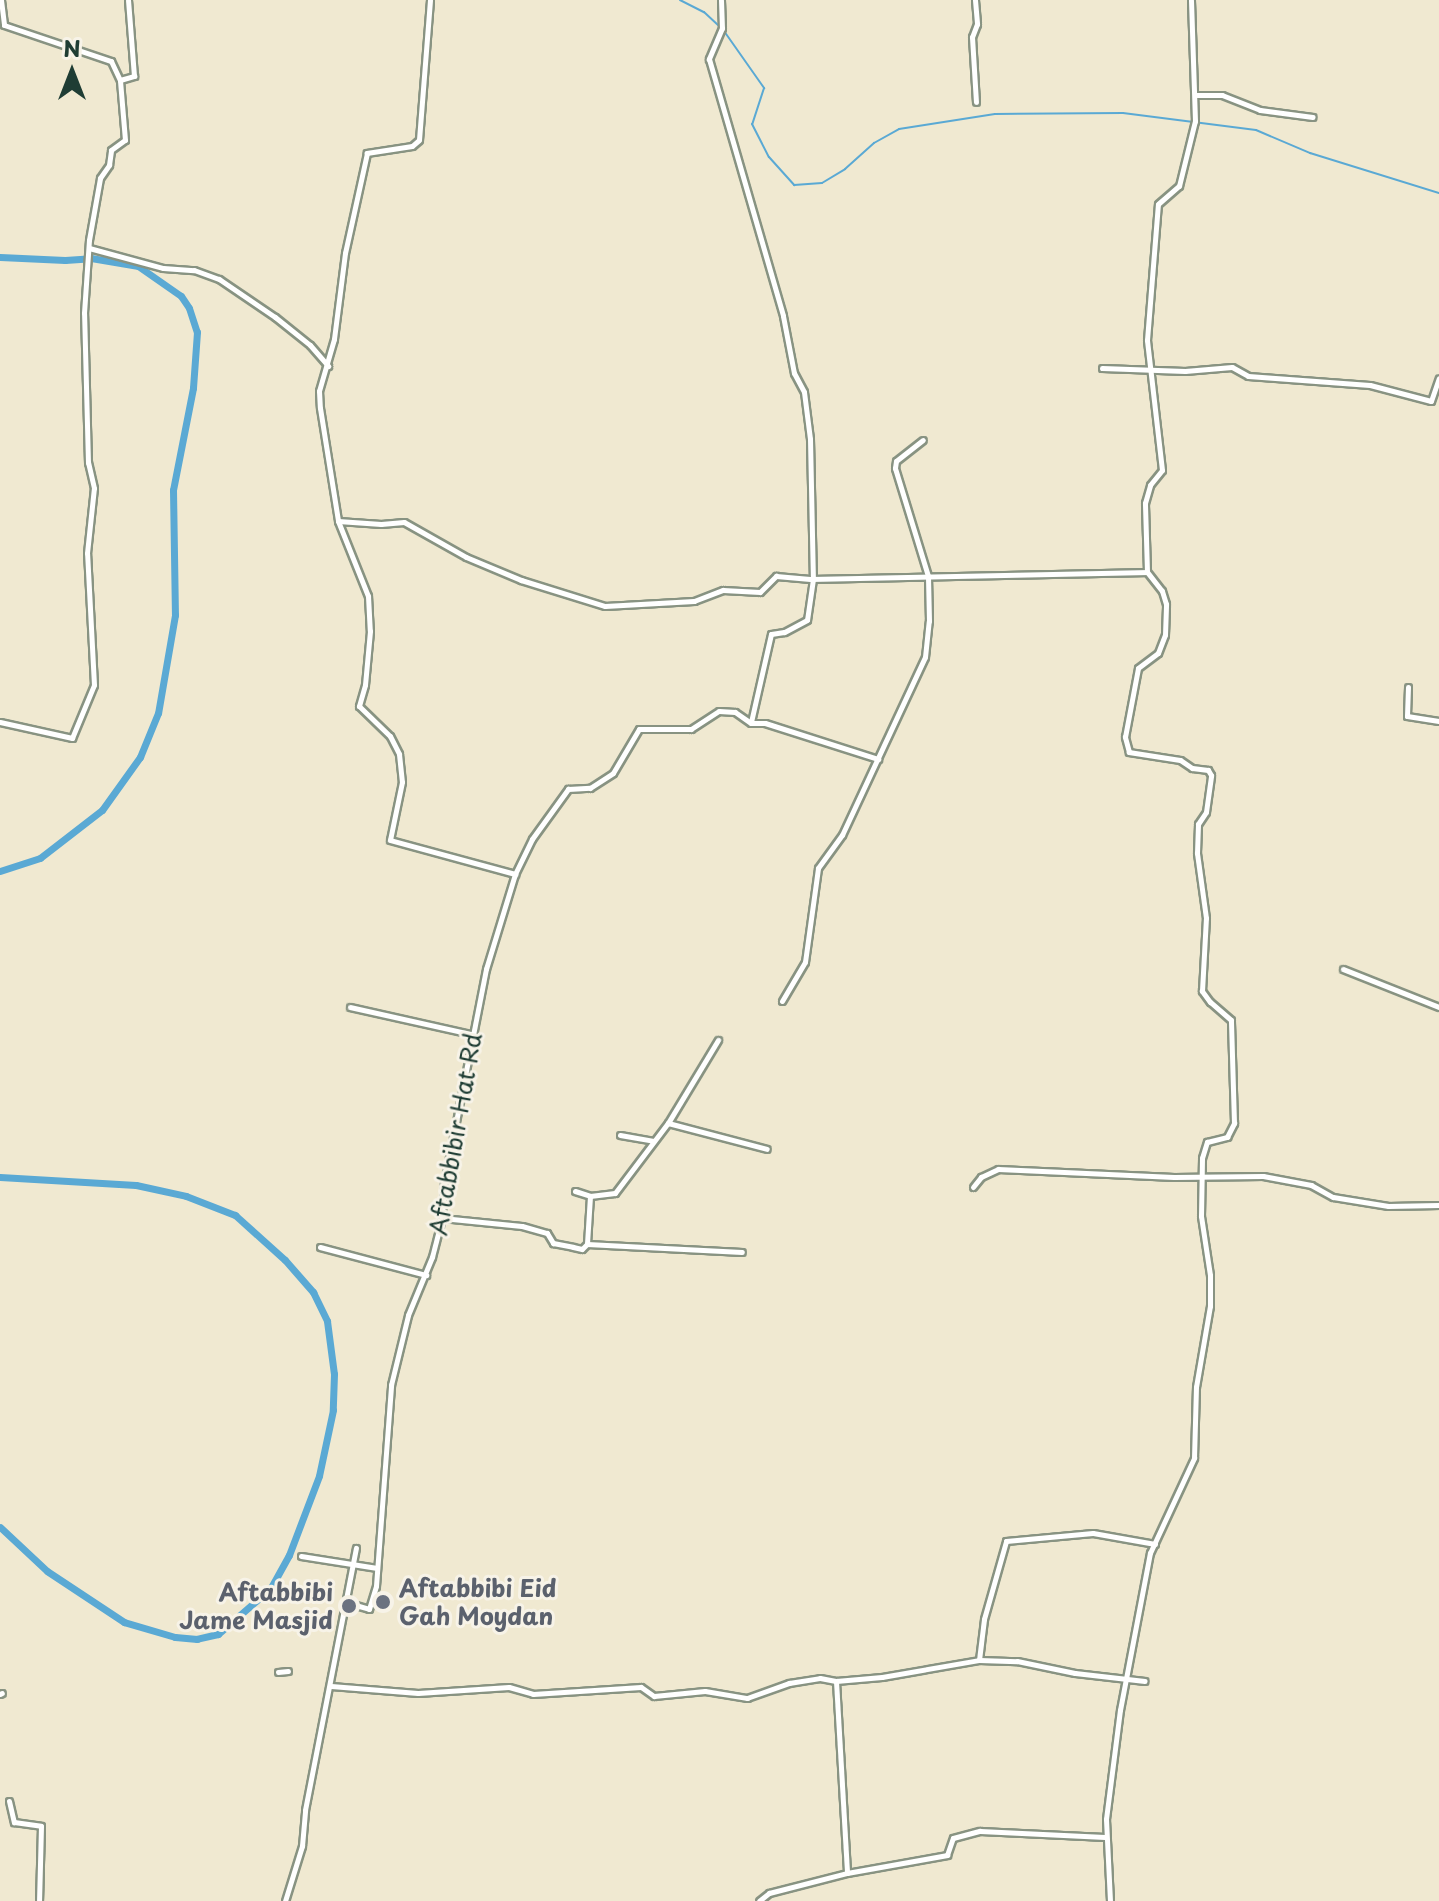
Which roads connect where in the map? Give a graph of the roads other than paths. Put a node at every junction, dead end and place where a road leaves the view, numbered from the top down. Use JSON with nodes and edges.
{"nodes":[{"id":1,"x":1,"y":0,"type":"edge"},
{"id":2,"x":128,"y":0,"type":"edge"},
{"id":3,"x":430,"y":0,"type":"edge"},
{"id":4,"x":721,"y":0,"type":"edge"},
{"id":5,"x":975,"y":0,"type":"edge"},
{"id":6,"x":1191,"y":0,"type":"edge"},
{"id":7,"x":120,"y":80,"type":"junction"},
{"id":8,"x":1197,"y":95,"type":"junction"},
{"id":9,"x":976,"y":102,"type":"dead end"},
{"id":10,"x":1313,"y":117,"type":"dead end"},
{"id":11,"x":89,"y":250,"type":"junction"},
{"id":12,"x":328,"y":367,"type":"junction"},
{"id":13,"x":1102,"y":368,"type":"dead end"},
{"id":14,"x":1150,"y":369,"type":"junction"},
{"id":15,"x":1439,"y":378,"type":"edge"},
{"id":16,"x":923,"y":440,"type":"dead end"},
{"id":17,"x":338,"y":521,"type":"junction"},
{"id":18,"x":1147,"y":572,"type":"junction"},
{"id":19,"x":928,"y":576,"type":"junction"},
{"id":20,"x":813,"y":579,"type":"junction"},
{"id":21,"x":1408,"y":687,"type":"dead end"},
{"id":22,"x":1439,"y":721,"type":"edge"},
{"id":23,"x":0,"y":722,"type":"edge"},
{"id":24,"x":751,"y":723,"type":"junction"},
{"id":25,"x":878,"y":759,"type":"junction"},
{"id":26,"x":515,"y":874,"type":"junction"},
{"id":27,"x":1343,"y":969,"type":"dead end"},
{"id":28,"x":782,"y":1001,"type":"dead end"},
{"id":29,"x":350,"y":1007,"type":"dead end"},
{"id":30,"x":1439,"y":1007,"type":"edge"},
{"id":31,"x":471,"y":1034,"type":"junction"},
{"id":32,"x":718,"y":1040,"type":"dead end"},
{"id":33,"x":668,"y":1123,"type":"junction"},
{"id":34,"x":620,"y":1135,"type":"dead end"},
{"id":35,"x":653,"y":1141,"type":"junction"},
{"id":36,"x":767,"y":1149,"type":"dead end"},
{"id":37,"x":1201,"y":1176,"type":"junction"},
{"id":38,"x":973,"y":1187,"type":"dead end"},
{"id":39,"x":575,"y":1191,"type":"dead end"},
{"id":40,"x":590,"y":1196,"type":"junction"},
{"id":41,"x":1439,"y":1205,"type":"edge"},
{"id":42,"x":442,"y":1218,"type":"junction"},
{"id":43,"x":587,"y":1244,"type":"junction"},
{"id":44,"x":320,"y":1247,"type":"dead end"},
{"id":45,"x":742,"y":1252,"type":"dead end"},
{"id":46,"x":426,"y":1275,"type":"junction"},
{"id":47,"x":1155,"y":1544,"type":"junction"},
{"id":48,"x":356,"y":1548,"type":"dead end"},
{"id":49,"x":301,"y":1556,"type":"dead end"},
{"id":50,"x":351,"y":1566,"type":"junction"},
{"id":51,"x":377,"y":1568,"type":"junction"},
{"id":52,"x":345,"y":1602,"type":"junction"},
{"id":53,"x":979,"y":1660,"type":"junction"},
{"id":54,"x":288,"y":1671,"type":"dead end"},
{"id":55,"x":278,"y":1672,"type":"dead end"},
{"id":56,"x":836,"y":1681,"type":"junction"},
{"id":57,"x":1145,"y":1681,"type":"dead end"},
{"id":58,"x":331,"y":1686,"type":"junction"},
{"id":59,"x":9,"y":1801,"type":"dead end"},
{"id":60,"x":1105,"y":1837,"type":"junction"},
{"id":61,"x":847,"y":1873,"type":"junction"},
{"id":62,"x":39,"y":1901,"type":"edge"},
{"id":63,"x":285,"y":1901,"type":"edge"},
{"id":64,"x":759,"y":1901,"type":"edge"},
{"id":65,"x":1110,"y":1901,"type":"edge"}],
"edges":[{"from":1,"to":7,"type":"street"},
{"from":2,"to":7,"type":"street"},
{"from":3,"to":12,"type":"street"},
{"from":4,"to":20,"type":"street"},
{"from":5,"to":9,"type":"street"},
{"from":6,"to":8,"type":"street"},
{"from":7,"to":11,"type":"street"},
{"from":8,"to":10,"type":"street"},
{"from":8,"to":14,"type":"street"},
{"from":11,"to":12,"type":"street"},
{"from":11,"to":23,"type":"street"},
{"from":12,"to":17,"type":"street"},
{"from":13,"to":14,"type":"street"},
{"from":14,"to":15,"type":"street"},
{"from":14,"to":18,"type":"street"},
{"from":16,"to":19,"type":"street"},
{"from":17,"to":20,"type":"street"},
{"from":17,"to":26,"type":"street"},
{"from":18,"to":19,"type":"street"},
{"from":18,"to":37,"type":"street"},
{"from":19,"to":20,"type":"street"},
{"from":19,"to":25,"type":"street"},
{"from":20,"to":24,"type":"street"},
{"from":21,"to":22,"type":"street"},
{"from":24,"to":25,"type":"street"},
{"from":24,"to":26,"type":"street","name":"Aftabbibir Hat Rd"},
{"from":25,"to":28,"type":"street"},
{"from":26,"to":31,"type":"street","name":"Aftabbibir Hat Rd"},
{"from":27,"to":30,"type":"street"},
{"from":29,"to":31,"type":"street"},
{"from":31,"to":42,"type":"street","name":"Aftabbibir Hat Rd"},
{"from":32,"to":33,"type":"street"},
{"from":33,"to":35,"type":"street"},
{"from":33,"to":36,"type":"street"},
{"from":34,"to":35,"type":"street"},
{"from":35,"to":40,"type":"street"},
{"from":37,"to":38,"type":"street"},
{"from":37,"to":41,"type":"street"},
{"from":37,"to":47,"type":"street"},
{"from":39,"to":40,"type":"street"},
{"from":40,"to":43,"type":"street"},
{"from":42,"to":43,"type":"street"},
{"from":42,"to":46,"type":"street","name":"Aftabbibir Hat Rd"},
{"from":43,"to":45,"type":"street"},
{"from":44,"to":46,"type":"street"},
{"from":46,"to":51,"type":"street","name":"Aftabbibir Hat Rd"},
{"from":47,"to":53,"type":"street"},
{"from":47,"to":60,"type":"street"},
{"from":48,"to":50,"type":"street"},
{"from":49,"to":50,"type":"street"},
{"from":50,"to":51,"type":"street"},
{"from":50,"to":52,"type":"street"},
{"from":51,"to":52,"type":"street","name":"Aftabbibir Hat Rd"},
{"from":52,"to":58,"type":"street"},
{"from":53,"to":56,"type":"street"},
{"from":53,"to":57,"type":"street"},
{"from":54,"to":55,"type":"street"},
{"from":56,"to":58,"type":"street"},
{"from":56,"to":61,"type":"street"},
{"from":58,"to":63,"type":"street"},
{"from":59,"to":62,"type":"street"},
{"from":60,"to":61,"type":"street"},
{"from":60,"to":65,"type":"street"},
{"from":61,"to":64,"type":"street"}]}
